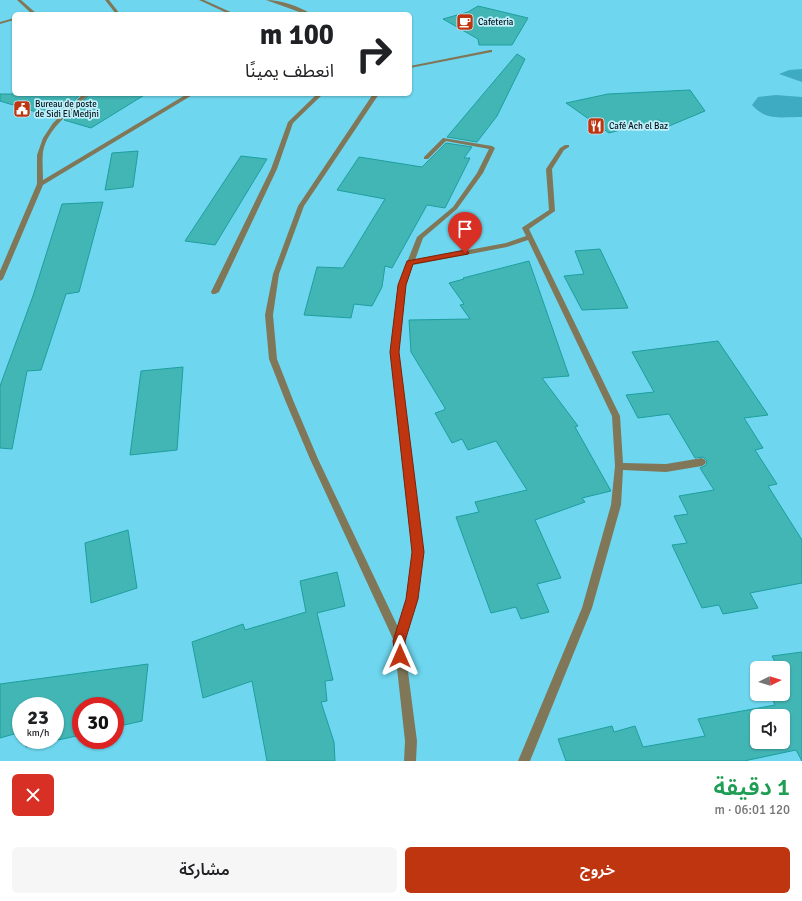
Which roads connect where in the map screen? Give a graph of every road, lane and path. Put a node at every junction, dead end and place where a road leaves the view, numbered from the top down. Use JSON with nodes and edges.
{"nodes":[{"id":1,"x":19,"y":0,"type":"edge"},
{"id":2,"x":107,"y":0,"type":"edge"},
{"id":3,"x":201,"y":0,"type":"edge"},
{"id":4,"x":268,"y":0,"type":"edge"},
{"id":5,"x":32,"y":12,"type":"edge"},
{"id":6,"x":116,"y":12,"type":"edge"},
{"id":7,"x":228,"y":12,"type":"edge"},
{"id":8,"x":304,"y":12,"type":"edge"},
{"id":9,"x":12,"y":19,"type":"edge"},
{"id":10,"x":0,"y":22,"type":"edge"},
{"id":11,"x":490,"y":51,"type":"dead end"},
{"id":12,"x":412,"y":67,"type":"edge"},
{"id":13,"x":84,"y":96,"type":"edge"},
{"id":14,"x":188,"y":96,"type":"edge"},
{"id":15,"x":318,"y":96,"type":"edge"},
{"id":16,"x":375,"y":96,"type":"edge"},
{"id":17,"x":567,"y":146,"type":"dead end"},
{"id":18,"x":426,"y":158,"type":"dead end"},
{"id":19,"x":40,"y":184,"type":"junction"},
{"id":20,"x":530,"y":238,"type":"junction"},
{"id":21,"x":410,"y":263,"type":"junction"},
{"id":22,"x":0,"y":279,"type":"edge"},
{"id":23,"x":215,"y":292,"type":"dead end"},
{"id":24,"x":702,"y":462,"type":"dead end"},
{"id":25,"x":619,"y":466,"type":"junction"},
{"id":26,"x":399,"y":641,"type":"junction"},
{"id":27,"x":410,"y":761,"type":"edge"},
{"id":28,"x":524,"y":761,"type":"edge"}],
"edges":[{"from":1,"to":5,"type":"street"},
{"from":2,"to":6,"type":"street"},
{"from":3,"to":7,"type":"street"},
{"from":4,"to":8,"type":"street"},
{"from":9,"to":10,"type":"street"},
{"from":11,"to":12,"type":"street"},
{"from":13,"to":19,"type":"street"},
{"from":14,"to":19,"type":"street"},
{"from":15,"to":23,"type":"street"},
{"from":16,"to":26,"type":"street"},
{"from":17,"to":20,"type":"street"},
{"from":18,"to":21,"type":"street"},
{"from":19,"to":22,"type":"street"},
{"from":20,"to":21,"type":"street"},
{"from":20,"to":25,"type":"street"},
{"from":21,"to":26,"type":"street"},
{"from":24,"to":25,"type":"street"},
{"from":25,"to":28,"type":"street"},
{"from":26,"to":27,"type":"street"}]}
